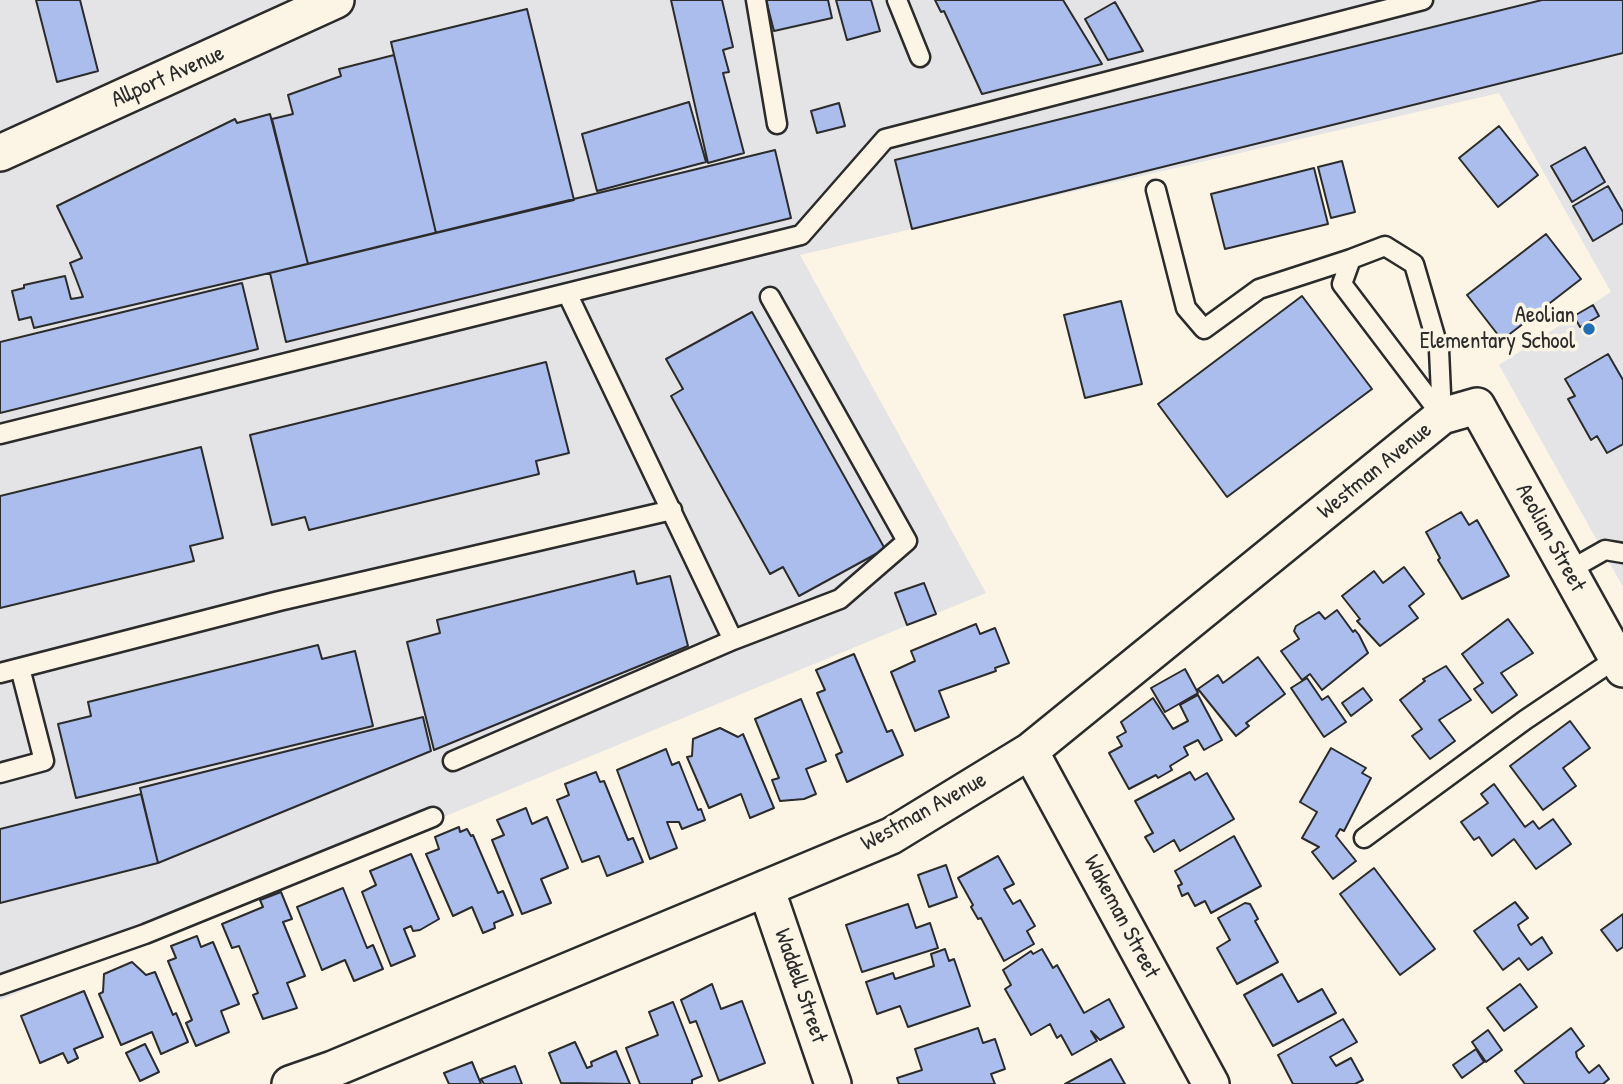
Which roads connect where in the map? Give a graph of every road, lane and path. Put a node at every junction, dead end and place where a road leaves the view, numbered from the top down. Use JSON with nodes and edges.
{"nodes":[{"id":1,"x":336,"y":0,"type":"edge"},
{"id":2,"x":756,"y":0,"type":"edge"},
{"id":3,"x":897,"y":0,"type":"edge"},
{"id":4,"x":1423,"y":0,"type":"edge"},
{"id":5,"x":920,"y":57,"type":"dead end"},
{"id":6,"x":777,"y":124,"type":"dead end"},
{"id":7,"x":0,"y":153,"type":"edge"},
{"id":8,"x":1156,"y":190,"type":"dead end"},
{"id":9,"x":1351,"y":259,"type":"junction"},
{"id":10,"x":566,"y":293,"type":"junction"},
{"id":11,"x":771,"y":297,"type":"dead end"},
{"id":12,"x":1477,"y":406,"type":"joint"},
{"id":13,"x":1442,"y":416,"type":"junction"},
{"id":14,"x":0,"y":434,"type":"edge"},
{"id":15,"x":672,"y":510,"type":"junction"},
{"id":16,"x":1623,"y":553,"type":"edge"},
{"id":17,"x":1568,"y":571,"type":"junction"},
{"id":18,"x":733,"y":640,"type":"junction"},
{"id":19,"x":1620,"y":664,"type":"edge"},
{"id":20,"x":20,"y":668,"type":"junction"},
{"id":21,"x":0,"y":673,"type":"edge"},
{"id":22,"x":1030,"y":751,"type":"junction"},
{"id":23,"x":453,"y":761,"type":"dead end"},
{"id":24,"x":0,"y":773,"type":"edge"},
{"id":25,"x":433,"y":817,"type":"dead end"},
{"id":26,"x":1364,"y":838,"type":"dead end"},
{"id":27,"x":766,"y":888,"type":"junction"},
{"id":28,"x":0,"y":985,"type":"edge"},
{"id":29,"x":335,"y":1076,"type":"edge"},
{"id":30,"x":290,"y":1084,"type":"edge"},
{"id":31,"x":834,"y":1084,"type":"edge"},
{"id":32,"x":1211,"y":1084,"type":"edge"}],
"edges":[{"from":1,"to":7,"type":"street","name":"Allport Avenue"},
{"from":2,"to":6,"type":"lane"},
{"from":3,"to":5,"type":"lane"},
{"from":4,"to":10,"type":"lane"},
{"from":8,"to":9,"type":"lane"},
{"from":9,"to":13,"type":"lane"},
{"from":9,"to":13,"type":"lane"},
{"from":10,"to":14,"type":"lane"},
{"from":10,"to":15,"type":"lane"},
{"from":11,"to":18,"type":"lane"},
{"from":12,"to":13,"type":"street","name":"Westman Avenue"},
{"from":12,"to":17,"type":"street","name":"Aeolian Street"},
{"from":13,"to":22,"type":"street","name":"Westman Avenue"},
{"from":15,"to":18,"type":"lane"},
{"from":15,"to":20,"type":"lane"},
{"from":16,"to":17,"type":"lane"},
{"from":17,"to":19,"type":"street","name":"Aeolian Street"},
{"from":18,"to":23,"type":"lane"},
{"from":19,"to":26,"type":"lane"},
{"from":20,"to":21,"type":"lane"},
{"from":20,"to":24,"type":"lane"},
{"from":22,"to":27,"type":"street","name":"Westman Avenue"},
{"from":22,"to":32,"type":"street","name":"Wakeman Street"},
{"from":25,"to":28,"type":"lane"},
{"from":27,"to":29,"type":"street","name":"Westman Avenue"},
{"from":27,"to":31,"type":"street","name":"Waddell Street"},
{"from":29,"to":30,"type":"street","name":"Westman Avenue"}]}
